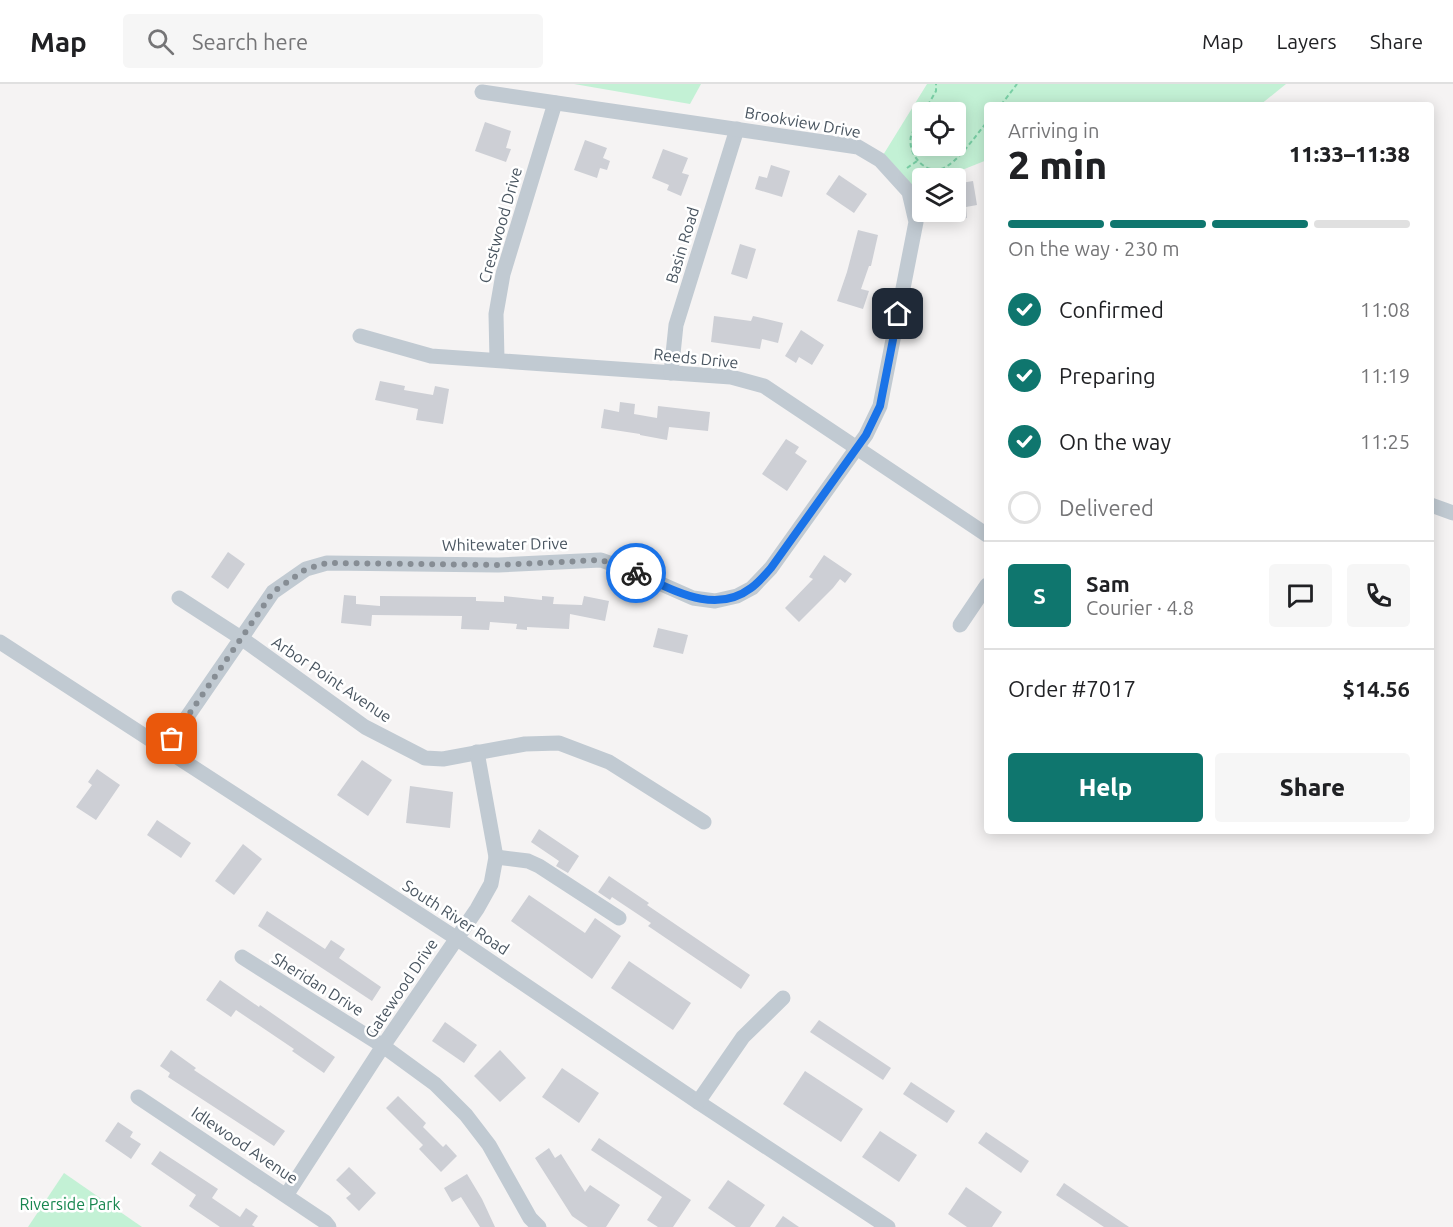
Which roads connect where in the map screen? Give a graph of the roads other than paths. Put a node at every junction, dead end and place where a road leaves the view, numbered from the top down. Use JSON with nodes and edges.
{"nodes":[{"id":1,"x":482,"y":92,"type":"dead end"},
{"id":2,"x":555,"y":103,"type":"junction"},
{"id":3,"x":736,"y":129,"type":"junction"},
{"id":4,"x":360,"y":336,"type":"dead end"},
{"id":5,"x":497,"y":360,"type":"junction"},
{"id":6,"x":671,"y":373,"type":"junction"},
{"id":7,"x":856,"y":448,"type":"junction"},
{"id":8,"x":1434,"y":506,"type":"edge"},
{"id":9,"x":1453,"y":513,"type":"edge"},
{"id":10,"x":984,"y":533,"type":"edge"},
{"id":11,"x":984,"y":589,"type":"edge"},
{"id":12,"x":178,"y":598,"type":"dead end"},
{"id":13,"x":960,"y":625,"type":"dead end"},
{"id":14,"x":241,"y":638,"type":"junction"},
{"id":15,"x":0,"y":642,"type":"edge"},
{"id":16,"x":165,"y":749,"type":"junction"},
{"id":17,"x":477,"y":752,"type":"junction"},
{"id":18,"x":704,"y":822,"type":"dead end"},
{"id":19,"x":496,"y":857,"type":"junction"},
{"id":20,"x":619,"y":918,"type":"dead end"},
{"id":21,"x":456,"y":938,"type":"junction"},
{"id":22,"x":242,"y":957,"type":"dead end"},
{"id":23,"x":783,"y":998,"type":"dead end"},
{"id":24,"x":383,"y":1046,"type":"junction"},
{"id":25,"x":138,"y":1097,"type":"dead end"},
{"id":26,"x":698,"y":1102,"type":"junction"},
{"id":27,"x":286,"y":1194,"type":"junction"},
{"id":28,"x":329,"y":1227,"type":"edge"},
{"id":29,"x":538,"y":1227,"type":"edge"},
{"id":30,"x":888,"y":1227,"type":"edge"}],
"edges":[{"from":1,"to":2,"type":"street","name":"Brookview Drive"},
{"from":2,"to":3,"type":"street","name":"Brookview Drive"},
{"from":2,"to":5,"type":"street","name":"Crestwood Drive"},
{"from":3,"to":6,"type":"street","name":"Basin Road"},
{"from":3,"to":7,"type":"street","name":"Brookview Drive"},
{"from":4,"to":5,"type":"street","name":"Reeds Drive"},
{"from":5,"to":6,"type":"street","name":"Reeds Drive"},
{"from":6,"to":7,"type":"street","name":"Reeds Drive"},
{"from":7,"to":10,"type":"street","name":"Reeds Drive"},
{"from":7,"to":14,"type":"street","name":"Whitewater Drive"},
{"from":8,"to":9,"type":"street"},
{"from":11,"to":13,"type":"street"},
{"from":12,"to":14,"type":"street","name":"Arbor Point Avenue"},
{"from":14,"to":16,"type":"street","name":"Whitewater Drive"},
{"from":14,"to":17,"type":"street","name":"Arbor Point Avenue"},
{"from":15,"to":16,"type":"street","name":"South River Road"},
{"from":16,"to":21,"type":"street","name":"South River Road"},
{"from":17,"to":18,"type":"street","name":"Arbor Point Avenue"},
{"from":17,"to":19,"type":"street","name":"Gatewood Drive"},
{"from":19,"to":20,"type":"street"},
{"from":19,"to":21,"type":"street","name":"Gatewood Drive"},
{"from":21,"to":24,"type":"street","name":"Gatewood Drive"},
{"from":21,"to":26,"type":"street","name":"South River Road"},
{"from":22,"to":24,"type":"street","name":"Sheridan Drive"},
{"from":23,"to":26,"type":"street"},
{"from":24,"to":27,"type":"street","name":"Gatewood Drive"},
{"from":24,"to":29,"type":"street","name":"Sheridan Drive"},
{"from":25,"to":27,"type":"street","name":"Idlewood Avenue"},
{"from":26,"to":30,"type":"street","name":"South River Road"},
{"from":27,"to":28,"type":"street","name":"Idlewood Avenue"}]}
